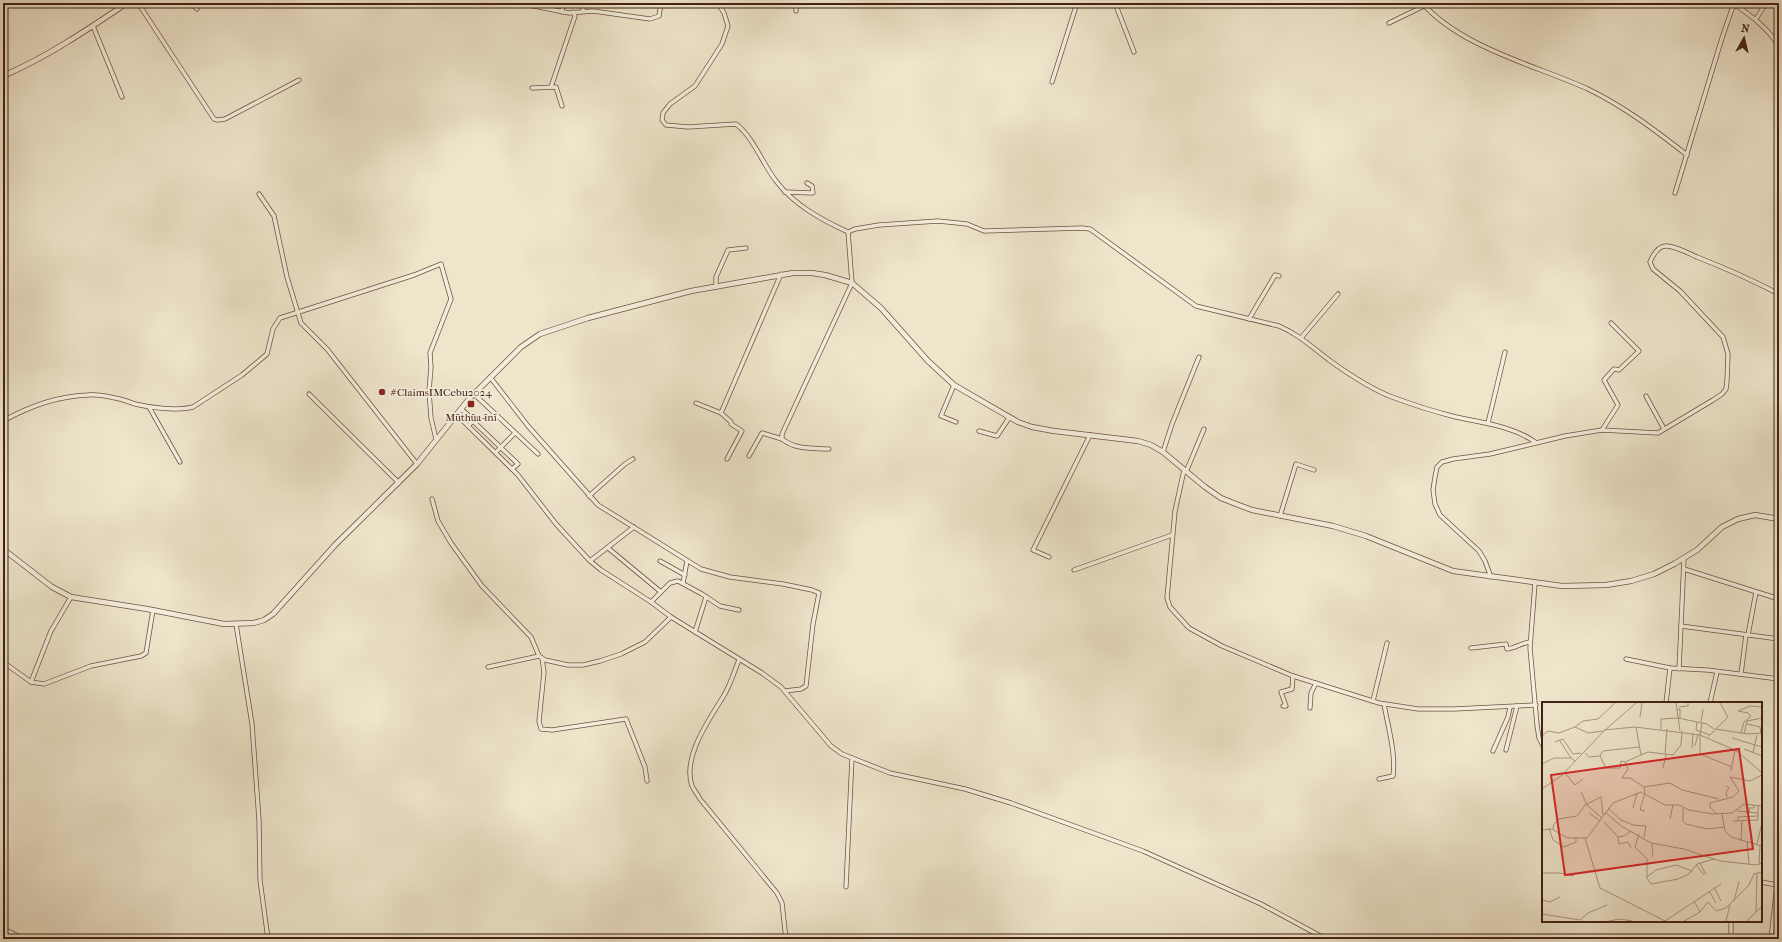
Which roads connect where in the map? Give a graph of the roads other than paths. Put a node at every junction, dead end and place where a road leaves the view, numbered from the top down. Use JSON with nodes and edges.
{"nodes":[{"id":1,"x":126,"y":3,"type":"edge"},
{"id":2,"x":138,"y":3,"type":"edge"},
{"id":3,"x":191,"y":3,"type":"edge"},
{"id":4,"x":518,"y":3,"type":"edge"},
{"id":5,"x":563,"y":3,"type":"edge"},
{"id":6,"x":583,"y":3,"type":"edge"},
{"id":7,"x":661,"y":3,"type":"edge"},
{"id":8,"x":718,"y":3,"type":"edge"},
{"id":9,"x":796,"y":3,"type":"edge"},
{"id":10,"x":1077,"y":3,"type":"edge"},
{"id":11,"x":1114,"y":3,"type":"edge"},
{"id":12,"x":1766,"y":3,"type":"edge"},
{"id":13,"x":1423,"y":4,"type":"edge"},
{"id":14,"x":1734,"y":4,"type":"edge"},
{"id":15,"x":197,"y":9,"type":"dead end"},
{"id":16,"x":583,"y":11,"type":"junction"},
{"id":17,"x":796,"y":11,"type":"dead end"},
{"id":18,"x":562,"y":12,"type":"junction"},
{"id":19,"x":573,"y":12,"type":"junction"},
{"id":20,"x":1756,"y":19,"type":"junction"},
{"id":21,"x":1389,"y":23,"type":"dead end"},
{"id":22,"x":93,"y":26,"type":"junction"},
{"id":23,"x":1779,"y":46,"type":"edge"},
{"id":24,"x":1134,"y":52,"type":"dead end"},
{"id":25,"x":3,"y":76,"type":"edge"},
{"id":26,"x":299,"y":80,"type":"dead end"},
{"id":27,"x":1052,"y":82,"type":"dead end"},
{"id":28,"x":551,"y":87,"type":"junction"},
{"id":29,"x":532,"y":88,"type":"dead end"},
{"id":30,"x":122,"y":96,"type":"dead end"},
{"id":31,"x":562,"y":106,"type":"dead end"},
{"id":32,"x":1687,"y":155,"type":"junction"},
{"id":33,"x":806,"y":183,"type":"dead end"},
{"id":34,"x":785,"y":192,"type":"junction"},
{"id":35,"x":1675,"y":193,"type":"dead end"},
{"id":36,"x":259,"y":194,"type":"dead end"},
{"id":37,"x":848,"y":232,"type":"junction"},
{"id":38,"x":746,"y":248,"type":"dead end"},
{"id":39,"x":781,"y":274,"type":"junction"},
{"id":40,"x":1279,"y":276,"type":"dead end"},
{"id":41,"x":852,"y":283,"type":"junction"},
{"id":42,"x":716,"y":287,"type":"junction"},
{"id":43,"x":1338,"y":294,"type":"dead end"},
{"id":44,"x":1779,"y":294,"type":"edge"},
{"id":45,"x":296,"y":313,"type":"junction"},
{"id":46,"x":1249,"y":319,"type":"junction"},
{"id":47,"x":1612,"y":323,"type":"dead end"},
{"id":48,"x":1301,"y":338,"type":"junction"},
{"id":49,"x":1504,"y":352,"type":"dead end"},
{"id":50,"x":1198,"y":358,"type":"dead end"},
{"id":51,"x":490,"y":378,"type":"junction"},
{"id":52,"x":954,"y":385,"type":"junction"},
{"id":53,"x":309,"y":394,"type":"dead end"},
{"id":54,"x":474,"y":394,"type":"junction"},
{"id":55,"x":1646,"y":396,"type":"dead end"},
{"id":56,"x":696,"y":403,"type":"dead end"},
{"id":57,"x":149,"y":406,"type":"junction"},
{"id":58,"x":461,"y":409,"type":"junction"},
{"id":59,"x":456,"y":414,"type":"junction"},
{"id":60,"x":721,"y":414,"type":"junction"},
{"id":61,"x":1009,"y":418,"type":"junction"},
{"id":62,"x":3,"y":420,"type":"edge"},
{"id":63,"x":473,"y":421,"type":"junction"},
{"id":64,"x":956,"y":422,"type":"dead end"},
{"id":65,"x":1488,"y":423,"type":"junction"},
{"id":66,"x":468,"y":426,"type":"junction"},
{"id":67,"x":1204,"y":429,"type":"dead end"},
{"id":68,"x":1602,"y":430,"type":"junction"},
{"id":69,"x":1664,"y":430,"type":"junction"},
{"id":70,"x":978,"y":431,"type":"dead end"},
{"id":71,"x":515,"y":433,"type":"junction"},
{"id":72,"x":1090,"y":435,"type":"junction"},
{"id":73,"x":436,"y":439,"type":"junction"},
{"id":74,"x":782,"y":439,"type":"junction"},
{"id":75,"x":1536,"y":442,"type":"junction"},
{"id":76,"x":501,"y":447,"type":"junction"},
{"id":77,"x":829,"y":449,"type":"dead end"},
{"id":78,"x":496,"y":452,"type":"junction"},
{"id":79,"x":1163,"y":452,"type":"junction"},
{"id":80,"x":538,"y":454,"type":"dead end"},
{"id":81,"x":749,"y":456,"type":"dead end"},
{"id":82,"x":634,"y":459,"type":"dead end"},
{"id":83,"x":727,"y":459,"type":"dead end"},
{"id":84,"x":180,"y":462,"type":"dead end"},
{"id":85,"x":418,"y":464,"type":"junction"},
{"id":86,"x":512,"y":469,"type":"junction"},
{"id":87,"x":1314,"y":470,"type":"dead end"},
{"id":88,"x":1185,"y":471,"type":"junction"},
{"id":89,"x":399,"y":483,"type":"junction"},
{"id":90,"x":588,"y":496,"type":"junction"},
{"id":91,"x":432,"y":499,"type":"dead end"},
{"id":92,"x":1280,"y":516,"type":"junction"},
{"id":93,"x":1779,"y":519,"type":"edge"},
{"id":94,"x":634,"y":528,"type":"junction"},
{"id":95,"x":1172,"y":535,"type":"junction"},
{"id":96,"x":608,"y":548,"type":"junction"},
{"id":97,"x":3,"y":549,"type":"edge"},
{"id":98,"x":1049,"y":557,"type":"dead end"},
{"id":99,"x":1684,"y":558,"type":"junction"},
{"id":100,"x":590,"y":561,"type":"junction"},
{"id":101,"x":660,"y":561,"type":"dead end"},
{"id":102,"x":687,"y":561,"type":"junction"},
{"id":103,"x":1684,"y":569,"type":"junction"},
{"id":104,"x":1074,"y":570,"type":"dead end"},
{"id":105,"x":685,"y":575,"type":"junction"},
{"id":106,"x":1491,"y":577,"type":"junction"},
{"id":107,"x":683,"y":583,"type":"junction"},
{"id":108,"x":1535,"y":583,"type":"junction"},
{"id":109,"x":661,"y":592,"type":"junction"},
{"id":110,"x":1756,"y":592,"type":"junction"},
{"id":111,"x":71,"y":597,"type":"junction"},
{"id":112,"x":706,"y":597,"type":"junction"},
{"id":113,"x":1779,"y":599,"type":"edge"},
{"id":114,"x":651,"y":602,"type":"junction"},
{"id":115,"x":153,"y":610,"type":"junction"},
{"id":116,"x":739,"y":610,"type":"dead end"},
{"id":117,"x":671,"y":617,"type":"junction"},
{"id":118,"x":236,"y":624,"type":"junction"},
{"id":119,"x":1682,"y":626,"type":"junction"},
{"id":120,"x":695,"y":632,"type":"junction"},
{"id":121,"x":1747,"y":635,"type":"junction"},
{"id":122,"x":1779,"y":639,"type":"edge"},
{"id":123,"x":1530,"y":642,"type":"junction"},
{"id":124,"x":1388,"y":643,"type":"dead end"},
{"id":125,"x":1471,"y":648,"type":"dead end"},
{"id":126,"x":541,"y":657,"type":"junction"},
{"id":127,"x":1626,"y":659,"type":"dead end"},
{"id":128,"x":738,"y":660,"type":"junction"},
{"id":129,"x":3,"y":662,"type":"edge"},
{"id":130,"x":488,"y":667,"type":"dead end"},
{"id":131,"x":1670,"y":668,"type":"junction"},
{"id":132,"x":1679,"y":669,"type":"junction"},
{"id":133,"x":1717,"y":672,"type":"junction"},
{"id":134,"x":1741,"y":674,"type":"junction"},
{"id":135,"x":1293,"y":676,"type":"junction"},
{"id":136,"x":1779,"y":679,"type":"edge"},
{"id":137,"x":31,"y":682,"type":"junction"},
{"id":138,"x":1316,"y":683,"type":"junction"},
{"id":139,"x":785,"y":692,"type":"junction"},
{"id":140,"x":1373,"y":701,"type":"junction"},
{"id":141,"x":1666,"y":702,"type":"edge"},
{"id":142,"x":1710,"y":702,"type":"edge"},
{"id":143,"x":1384,"y":704,"type":"junction"},
{"id":144,"x":1536,"y":705,"type":"junction"},
{"id":145,"x":1283,"y":706,"type":"dead end"},
{"id":146,"x":1510,"y":706,"type":"junction"},
{"id":147,"x":1516,"y":706,"type":"junction"},
{"id":148,"x":1310,"y":708,"type":"dead end"},
{"id":149,"x":1542,"y":744,"type":"edge"},
{"id":150,"x":1506,"y":750,"type":"dead end"},
{"id":151,"x":1493,"y":751,"type":"dead end"},
{"id":152,"x":852,"y":758,"type":"junction"},
{"id":153,"x":1379,"y":779,"type":"dead end"},
{"id":154,"x":647,"y":781,"type":"dead end"},
{"id":155,"x":1762,"y":882,"type":"edge"},
{"id":156,"x":1778,"y":885,"type":"edge"},
{"id":157,"x":846,"y":887,"type":"dead end"},
{"id":158,"x":1731,"y":922,"type":"edge"},
{"id":159,"x":3,"y":929,"type":"edge"},
{"id":160,"x":25,"y":939,"type":"edge"},
{"id":161,"x":268,"y":939,"type":"edge"},
{"id":162,"x":786,"y":939,"type":"edge"},
{"id":163,"x":1326,"y":939,"type":"edge"},
{"id":164,"x":1731,"y":939,"type":"edge"},
{"id":165,"x":1771,"y":939,"type":"edge"}],
"edges":[{"from":1,"to":22,"type":"street"},
{"from":2,"to":26,"type":"street"},
{"from":3,"to":15,"type":"street"},
{"from":4,"to":18,"type":"street"},
{"from":5,"to":18,"type":"street"},
{"from":6,"to":16,"type":"street"},
{"from":7,"to":16,"type":"street"},
{"from":8,"to":34,"type":"street"},
{"from":9,"to":17,"type":"street"},
{"from":10,"to":27,"type":"street"},
{"from":11,"to":24,"type":"street"},
{"from":12,"to":20,"type":"street"},
{"from":13,"to":21,"type":"street"},
{"from":13,"to":32,"type":"street"},
{"from":14,"to":20,"type":"street"},
{"from":14,"to":32,"type":"street"},
{"from":16,"to":19,"type":"street"},
{"from":18,"to":19,"type":"street"},
{"from":19,"to":28,"type":"street"},
{"from":20,"to":23,"type":"street"},
{"from":22,"to":25,"type":"street"},
{"from":22,"to":30,"type":"street"},
{"from":28,"to":29,"type":"street"},
{"from":28,"to":31,"type":"street"},
{"from":32,"to":35,"type":"street"},
{"from":33,"to":34,"type":"street"},
{"from":34,"to":37,"type":"street"},
{"from":36,"to":45,"type":"street"},
{"from":37,"to":41,"type":"street"},
{"from":37,"to":46,"type":"street"},
{"from":38,"to":42,"type":"street"},
{"from":39,"to":41,"type":"street"},
{"from":39,"to":42,"type":"street"},
{"from":39,"to":60,"type":"street"},
{"from":40,"to":46,"type":"street"},
{"from":41,"to":52,"type":"street"},
{"from":41,"to":74,"type":"street"},
{"from":42,"to":51,"type":"street"},
{"from":43,"to":48,"type":"street"},
{"from":44,"to":69,"type":"street"},
{"from":45,"to":57,"type":"street"},
{"from":45,"to":73,"type":"street"},
{"from":45,"to":85,"type":"street"},
{"from":46,"to":48,"type":"street"},
{"from":47,"to":68,"type":"street"},
{"from":48,"to":65,"type":"street"},
{"from":49,"to":65,"type":"street"},
{"from":50,"to":79,"type":"street"},
{"from":51,"to":54,"type":"street"},
{"from":51,"to":90,"type":"street"},
{"from":52,"to":61,"type":"street"},
{"from":52,"to":64,"type":"street"},
{"from":53,"to":89,"type":"street"},
{"from":54,"to":58,"type":"street"},
{"from":54,"to":71,"type":"street"},
{"from":55,"to":69,"type":"street"},
{"from":56,"to":60,"type":"street"},
{"from":57,"to":62,"type":"street"},
{"from":57,"to":84,"type":"street"},
{"from":58,"to":59,"type":"street"},
{"from":58,"to":63,"type":"street"},
{"from":59,"to":66,"type":"street"},
{"from":59,"to":73,"type":"street"},
{"from":60,"to":83,"type":"street"},
{"from":61,"to":70,"type":"street"},
{"from":61,"to":72,"type":"street"},
{"from":63,"to":66,"type":"street"},
{"from":63,"to":76,"type":"street"},
{"from":65,"to":75,"type":"street"},
{"from":66,"to":78,"type":"street"},
{"from":67,"to":88,"type":"street"},
{"from":68,"to":69,"type":"street"},
{"from":68,"to":75,"type":"street"},
{"from":71,"to":76,"type":"street"},
{"from":71,"to":80,"type":"street"},
{"from":72,"to":79,"type":"street"},
{"from":72,"to":98,"type":"street"},
{"from":73,"to":85,"type":"street"},
{"from":74,"to":77,"type":"street"},
{"from":74,"to":81,"type":"street"},
{"from":75,"to":106,"type":"street"},
{"from":76,"to":78,"type":"street"},
{"from":76,"to":86,"type":"street"},
{"from":78,"to":86,"type":"street"},
{"from":79,"to":88,"type":"street"},
{"from":82,"to":90,"type":"street"},
{"from":85,"to":89,"type":"street"},
{"from":86,"to":100,"type":"street"},
{"from":87,"to":92,"type":"street"},
{"from":88,"to":92,"type":"street"},
{"from":88,"to":95,"type":"street"},
{"from":89,"to":118,"type":"street"},
{"from":90,"to":94,"type":"street"},
{"from":91,"to":126,"type":"street"},
{"from":92,"to":106,"type":"street"},
{"from":93,"to":99,"type":"street"},
{"from":94,"to":96,"type":"street"},
{"from":94,"to":102,"type":"street"},
{"from":95,"to":104,"type":"street"},
{"from":95,"to":135,"type":"street"},
{"from":96,"to":100,"type":"street"},
{"from":96,"to":109,"type":"street"},
{"from":97,"to":111,"type":"street"},
{"from":99,"to":103,"type":"street"},
{"from":99,"to":108,"type":"street"},
{"from":100,"to":114,"type":"street"},
{"from":101,"to":105,"type":"street"},
{"from":102,"to":105,"type":"street"},
{"from":102,"to":139,"type":"street"},
{"from":103,"to":110,"type":"street"},
{"from":103,"to":119,"type":"street"},
{"from":105,"to":107,"type":"street"},
{"from":106,"to":108,"type":"street"},
{"from":107,"to":109,"type":"street"},
{"from":107,"to":112,"type":"street"},
{"from":108,"to":123,"type":"street"},
{"from":109,"to":114,"type":"street"},
{"from":110,"to":113,"type":"street"},
{"from":110,"to":121,"type":"street"},
{"from":111,"to":115,"type":"street"},
{"from":111,"to":137,"type":"street"},
{"from":112,"to":116,"type":"street"},
{"from":112,"to":120,"type":"street"},
{"from":114,"to":117,"type":"street"},
{"from":115,"to":118,"type":"street"},
{"from":115,"to":137,"type":"street"},
{"from":117,"to":120,"type":"street"},
{"from":117,"to":126,"type":"street"},
{"from":118,"to":161,"type":"street"},
{"from":119,"to":121,"type":"street"},
{"from":119,"to":132,"type":"street"},
{"from":120,"to":128,"type":"street"},
{"from":121,"to":122,"type":"street"},
{"from":121,"to":134,"type":"street"},
{"from":123,"to":125,"type":"street"},
{"from":123,"to":144,"type":"street"},
{"from":124,"to":140,"type":"street"},
{"from":126,"to":130,"type":"street"},
{"from":126,"to":154,"type":"street"},
{"from":127,"to":131,"type":"street"},
{"from":128,"to":139,"type":"street"},
{"from":128,"to":162,"type":"street"},
{"from":129,"to":137,"type":"street"},
{"from":131,"to":132,"type":"street"},
{"from":131,"to":141,"type":"street"},
{"from":132,"to":133,"type":"street"},
{"from":133,"to":134,"type":"street"},
{"from":133,"to":142,"type":"street"},
{"from":134,"to":136,"type":"street"},
{"from":135,"to":138,"type":"street"},
{"from":135,"to":145,"type":"street"},
{"from":138,"to":140,"type":"street"},
{"from":138,"to":148,"type":"street"},
{"from":139,"to":152,"type":"street"},
{"from":140,"to":143,"type":"street"},
{"from":143,"to":146,"type":"street"},
{"from":143,"to":153,"type":"street"},
{"from":144,"to":147,"type":"street"},
{"from":144,"to":149,"type":"street"},
{"from":146,"to":147,"type":"street"},
{"from":146,"to":151,"type":"street"},
{"from":147,"to":150,"type":"street"},
{"from":152,"to":157,"type":"street"},
{"from":152,"to":163,"type":"street"},
{"from":155,"to":156,"type":"street"},
{"from":156,"to":165,"type":"street"},
{"from":158,"to":164,"type":"street"},
{"from":159,"to":160,"type":"street"}]}
